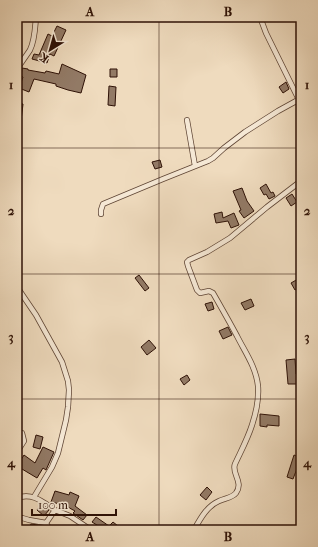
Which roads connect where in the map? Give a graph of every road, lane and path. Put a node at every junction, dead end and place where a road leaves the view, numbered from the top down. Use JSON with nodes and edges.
{"nodes":[{"id":1,"x":36,"y":17,"type":"edge"},
{"id":2,"x":260,"y":17,"type":"edge"},
{"id":3,"x":17,"y":69,"type":"edge"},
{"id":4,"x":300,"y":102,"type":"edge"},
{"id":5,"x":187,"y":120,"type":"dead end"},
{"id":6,"x":195,"y":166,"type":"junction"},
{"id":7,"x":301,"y":181,"type":"edge"},
{"id":8,"x":101,"y":214,"type":"dead end"},
{"id":9,"x":17,"y":287,"type":"edge"},
{"id":10,"x":17,"y":432,"type":"edge"},
{"id":11,"x":17,"y":452,"type":"edge"},
{"id":12,"x":34,"y":497,"type":"junction"},
{"id":13,"x":17,"y":498,"type":"edge"},
{"id":14,"x":55,"y":510,"type":"junction"},
{"id":15,"x":17,"y":511,"type":"edge"},
{"id":16,"x":18,"y":518,"type":"edge"},
{"id":17,"x":46,"y":523,"type":"junction"},
{"id":18,"x":50,"y":530,"type":"edge"},
{"id":19,"x":91,"y":530,"type":"edge"},
{"id":20,"x":194,"y":530,"type":"edge"}],
"edges":[{"from":1,"to":3,"type":"street"},
{"from":2,"to":4,"type":"street"},
{"from":4,"to":6,"type":"street"},
{"from":5,"to":6,"type":"street"},
{"from":6,"to":8,"type":"street"},
{"from":7,"to":20,"type":"street"},
{"from":9,"to":12,"type":"street"},
{"from":10,"to":11,"type":"street"},
{"from":12,"to":13,"type":"street"},
{"from":12,"to":14,"type":"street"},
{"from":14,"to":17,"type":"street"},
{"from":14,"to":19,"type":"street"},
{"from":15,"to":16,"type":"street"},
{"from":16,"to":17,"type":"street"},
{"from":17,"to":18,"type":"street"}]}
